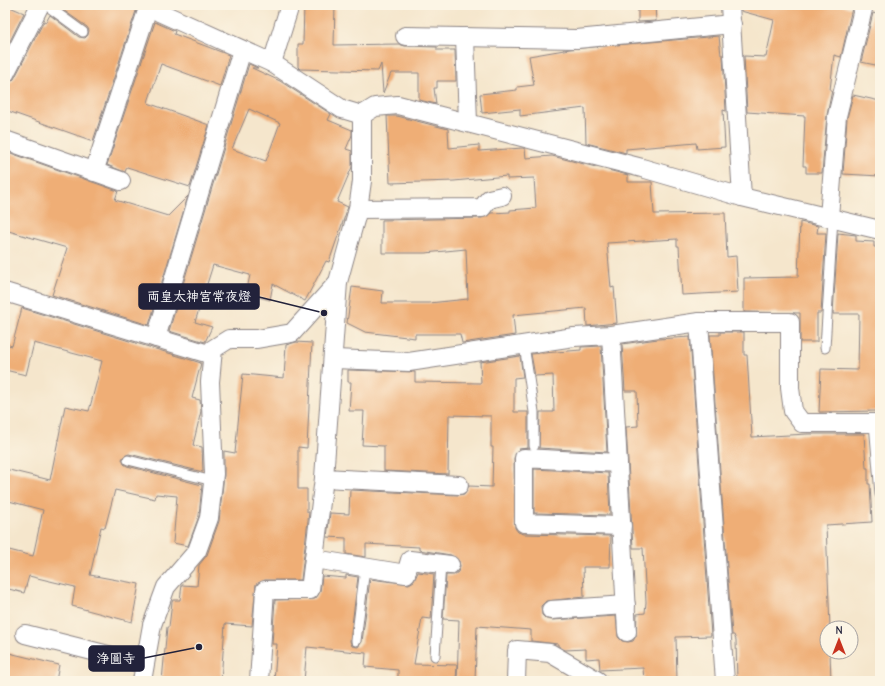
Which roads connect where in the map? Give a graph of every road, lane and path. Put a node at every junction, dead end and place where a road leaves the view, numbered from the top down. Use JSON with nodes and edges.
{"nodes":[{"id":1,"x":40,"y":5,"type":"edge"},
{"id":2,"x":46,"y":5,"type":"edge"},
{"id":3,"x":149,"y":5,"type":"edge"},
{"id":4,"x":153,"y":5,"type":"edge"},
{"id":5,"x":290,"y":5,"type":"edge"},
{"id":6,"x":730,"y":5,"type":"edge"},
{"id":7,"x":864,"y":5,"type":"edge"},
{"id":8,"x":732,"y":24,"type":"junction"},
{"id":9,"x":84,"y":32,"type":"dead end"},
{"id":10,"x":405,"y":36,"type":"dead end"},
{"id":11,"x":465,"y":37,"type":"junction"},
{"id":12,"x":242,"y":50,"type":"junction"},
{"id":13,"x":272,"y":63,"type":"junction"},
{"id":14,"x":5,"y":74,"type":"edge"},
{"id":15,"x":362,"y":115,"type":"junction"},
{"id":16,"x":468,"y":123,"type":"junction"},
{"id":17,"x":5,"y":140,"type":"edge"},
{"id":18,"x":94,"y":172,"type":"junction"},
{"id":19,"x":121,"y":182,"type":"dead end"},
{"id":20,"x":502,"y":196,"type":"dead end"},
{"id":21,"x":742,"y":196,"type":"junction"},
{"id":22,"x":358,"y":209,"type":"junction"},
{"id":23,"x":831,"y":218,"type":"junction"},
{"id":24,"x":880,"y":230,"type":"edge"},
{"id":25,"x":338,"y":282,"type":"junction"},
{"id":26,"x":5,"y":292,"type":"edge"},
{"id":27,"x":699,"y":322,"type":"junction"},
{"id":28,"x":611,"y":335,"type":"junction"},
{"id":29,"x":156,"y":338,"type":"junction"},
{"id":30,"x":524,"y":345,"type":"junction"},
{"id":31,"x":825,"y":348,"type":"dead end"},
{"id":32,"x":212,"y":354,"type":"junction"},
{"id":33,"x":334,"y":359,"type":"junction"},
{"id":34,"x":877,"y":423,"type":"edge"},
{"id":35,"x":534,"y":446,"type":"dead end"},
{"id":36,"x":128,"y":460,"type":"dead end"},
{"id":37,"x":618,"y":463,"type":"junction"},
{"id":38,"x":324,"y":478,"type":"junction"},
{"id":39,"x":213,"y":481,"type":"junction"},
{"id":40,"x":459,"y":485,"type":"dead end"},
{"id":41,"x":880,"y":494,"type":"edge"},
{"id":42,"x":622,"y":526,"type":"junction"},
{"id":43,"x":314,"y":559,"type":"junction"},
{"id":44,"x":445,"y":565,"type":"joint"},
{"id":45,"x":364,"y":568,"type":"junction"},
{"id":46,"x":626,"y":605,"type":"junction"},
{"id":47,"x":552,"y":610,"type":"dead end"},
{"id":48,"x":627,"y":632,"type":"dead end"},
{"id":49,"x":25,"y":634,"type":"dead end"},
{"id":50,"x":356,"y":641,"type":"dead end"},
{"id":51,"x":435,"y":656,"type":"dead end"},
{"id":52,"x":143,"y":672,"type":"edge"},
{"id":53,"x":258,"y":681,"type":"edge"},
{"id":54,"x":516,"y":681,"type":"edge"},
{"id":55,"x":598,"y":681,"type":"edge"},
{"id":56,"x":725,"y":681,"type":"edge"}],
"edges":[{"from":1,"to":14,"type":"street"},
{"from":2,"to":9,"type":"lane"},
{"from":3,"to":18,"type":"street"},
{"from":4,"to":12,"type":"street"},
{"from":5,"to":13,"type":"street"},
{"from":6,"to":8,"type":"street"},
{"from":7,"to":23,"type":"street"},
{"from":8,"to":11,"type":"street"},
{"from":8,"to":21,"type":"street"},
{"from":10,"to":11,"type":"street"},
{"from":11,"to":16,"type":"street"},
{"from":12,"to":13,"type":"street"},
{"from":12,"to":29,"type":"street"},
{"from":13,"to":15,"type":"street"},
{"from":15,"to":16,"type":"street"},
{"from":15,"to":22,"type":"street"},
{"from":16,"to":21,"type":"street"},
{"from":17,"to":18,"type":"street"},
{"from":18,"to":19,"type":"street"},
{"from":20,"to":22,"type":"street"},
{"from":21,"to":23,"type":"street"},
{"from":22,"to":25,"type":"street"},
{"from":23,"to":24,"type":"street"},
{"from":23,"to":31,"type":"lane"},
{"from":25,"to":32,"type":"street"},
{"from":25,"to":33,"type":"street"},
{"from":26,"to":29,"type":"street"},
{"from":27,"to":28,"type":"street"},
{"from":27,"to":34,"type":"street"},
{"from":27,"to":56,"type":"street"},
{"from":28,"to":30,"type":"street"},
{"from":28,"to":37,"type":"street"},
{"from":29,"to":32,"type":"street"},
{"from":30,"to":33,"type":"street"},
{"from":30,"to":35,"type":"lane"},
{"from":32,"to":39,"type":"street"},
{"from":33,"to":38,"type":"street"},
{"from":34,"to":41,"type":"lane"},
{"from":36,"to":39,"type":"lane"},
{"from":37,"to":42,"type":"street"},
{"from":37,"to":42,"type":"street"},
{"from":38,"to":40,"type":"street"},
{"from":38,"to":43,"type":"street"},
{"from":39,"to":52,"type":"street"},
{"from":42,"to":46,"type":"street"},
{"from":43,"to":45,"type":"street"},
{"from":43,"to":53,"type":"street"},
{"from":44,"to":45,"type":"street"},
{"from":44,"to":51,"type":"lane"},
{"from":45,"to":50,"type":"lane"},
{"from":46,"to":47,"type":"street"},
{"from":46,"to":48,"type":"street"},
{"from":49,"to":52,"type":"street"},
{"from":54,"to":55,"type":"street"}]}
